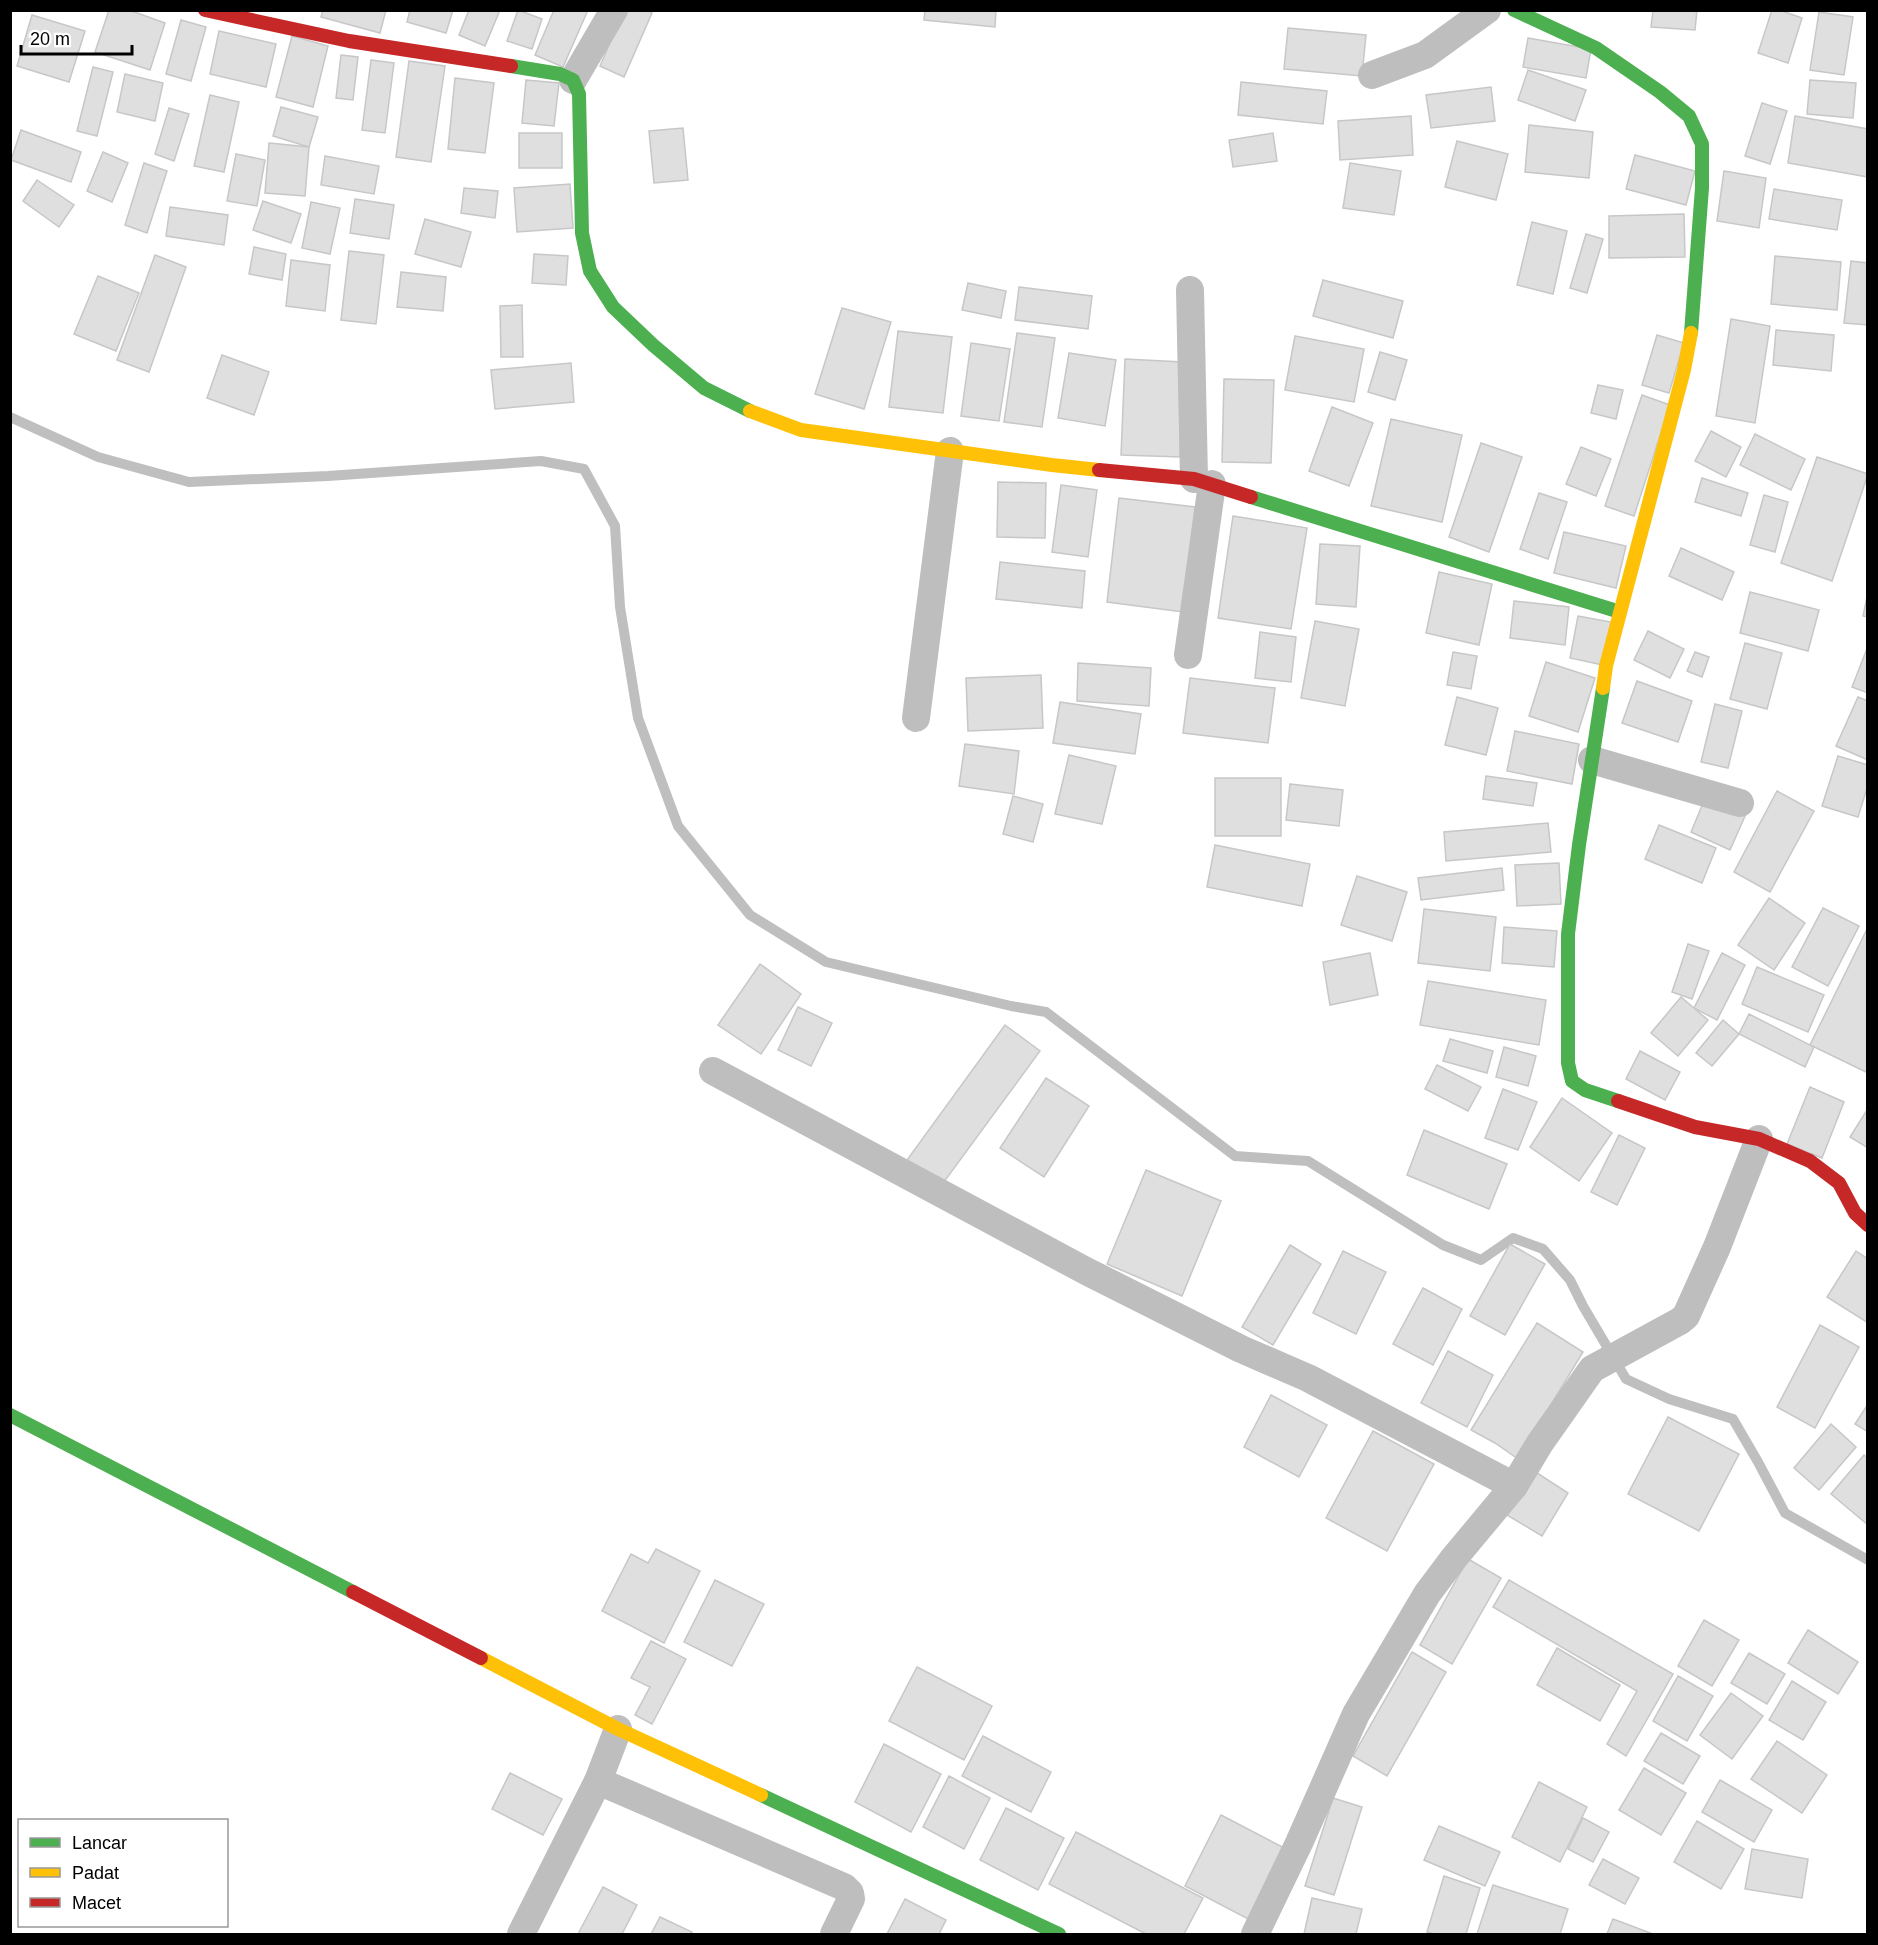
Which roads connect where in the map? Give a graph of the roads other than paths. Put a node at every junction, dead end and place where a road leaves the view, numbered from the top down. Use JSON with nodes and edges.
{"nodes":[{"id":1,"x":205,"y":10,"type":"edge"},
{"id":2,"x":615,"y":10,"type":"edge"},
{"id":3,"x":1486,"y":10,"type":"edge"},
{"id":4,"x":1514,"y":10,"type":"edge"},
{"id":5,"x":1372,"y":75,"type":"dead end"},
{"id":6,"x":573,"y":80,"type":"junction"},
{"id":7,"x":1190,"y":290,"type":"dead end"},
{"id":8,"x":950,"y":451,"type":"junction"},
{"id":9,"x":1203,"y":481,"type":"junction"},
{"id":10,"x":1620,"y":612,"type":"junction"},
{"id":11,"x":1188,"y":655,"type":"dead end"},
{"id":12,"x":916,"y":718,"type":"dead end"},
{"id":13,"x":1592,"y":760,"type":"junction"},
{"id":14,"x":1740,"y":803,"type":"dead end"},
{"id":15,"x":713,"y":1071,"type":"dead end"},
{"id":16,"x":1760,"y":1139,"type":"junction"},
{"id":17,"x":1868,"y":1225,"type":"edge"},
{"id":18,"x":10,"y":1415,"type":"edge"},
{"id":19,"x":1514,"y":1486,"type":"junction"},
{"id":20,"x":618,"y":1729,"type":"junction"},
{"id":21,"x":598,"y":1781,"type":"junction"},
{"id":22,"x":521,"y":1935,"type":"edge"},
{"id":23,"x":834,"y":1935,"type":"edge"},
{"id":24,"x":1059,"y":1935,"type":"edge"},
{"id":25,"x":1256,"y":1935,"type":"edge"}],
"edges":[{"from":1,"to":6,"type":"street"},
{"from":2,"to":6,"type":"street"},
{"from":3,"to":5,"type":"street"},
{"from":4,"to":10,"type":"street"},
{"from":6,"to":8,"type":"street"},
{"from":7,"to":9,"type":"street"},
{"from":8,"to":9,"type":"street"},
{"from":8,"to":12,"type":"street"},
{"from":9,"to":10,"type":"street"},
{"from":9,"to":11,"type":"street"},
{"from":10,"to":13,"type":"street"},
{"from":13,"to":14,"type":"street"},
{"from":13,"to":16,"type":"street"},
{"from":15,"to":19,"type":"street"},
{"from":16,"to":17,"type":"street"},
{"from":16,"to":19,"type":"street"},
{"from":18,"to":20,"type":"street"},
{"from":19,"to":25,"type":"street"},
{"from":20,"to":21,"type":"street"},
{"from":20,"to":24,"type":"street"},
{"from":21,"to":22,"type":"street"},
{"from":21,"to":23,"type":"street"}]}
